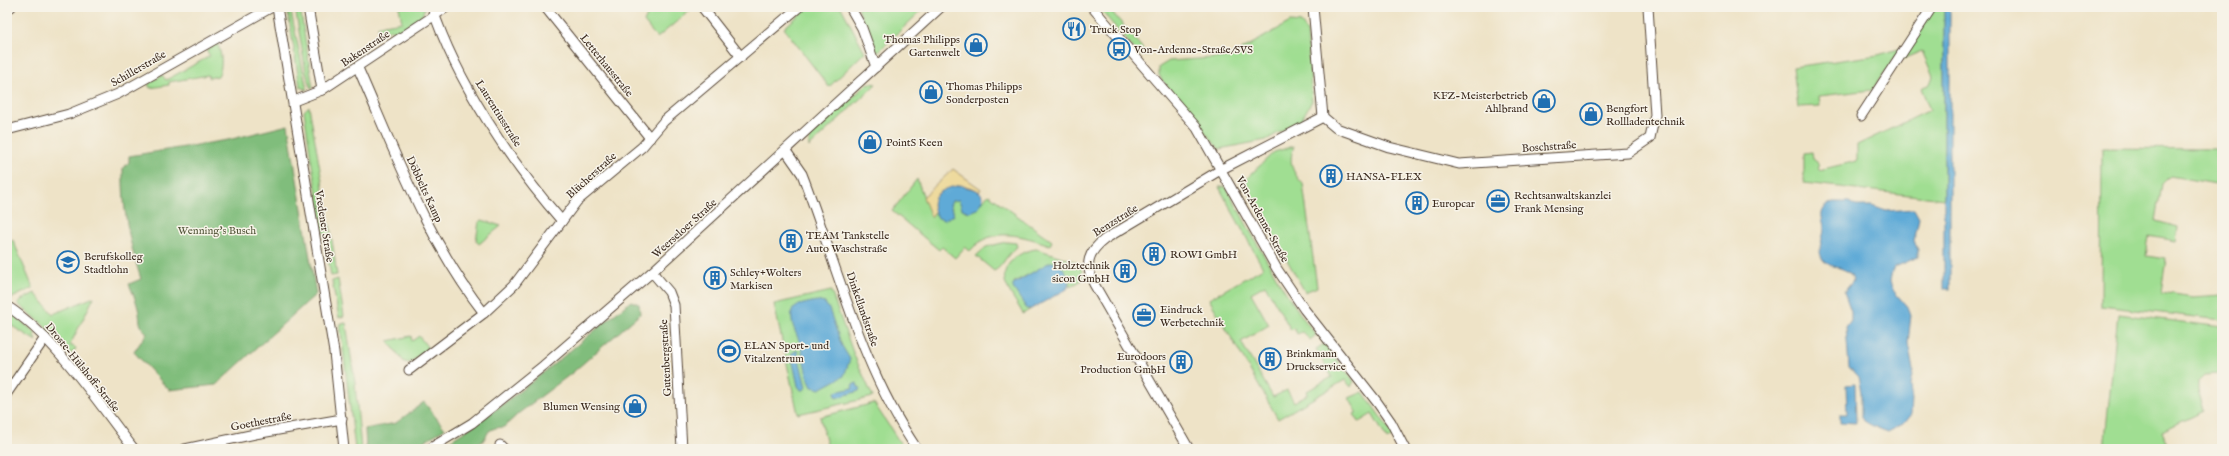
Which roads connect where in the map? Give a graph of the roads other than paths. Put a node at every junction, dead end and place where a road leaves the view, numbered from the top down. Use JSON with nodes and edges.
{"nodes":[{"id":1,"x":12,"y":7,"type":"edge"},
{"id":2,"x":272,"y":7,"type":"edge"},
{"id":3,"x":277,"y":7,"type":"edge"},
{"id":4,"x":308,"y":7,"type":"edge"},
{"id":5,"x":447,"y":7,"type":"edge"},
{"id":6,"x":545,"y":7,"type":"edge"},
{"id":7,"x":702,"y":7,"type":"edge"},
{"id":8,"x":799,"y":7,"type":"edge"},
{"id":9,"x":850,"y":7,"type":"edge"},
{"id":10,"x":941,"y":7,"type":"edge"},
{"id":11,"x":1092,"y":7,"type":"edge"},
{"id":12,"x":1313,"y":7,"type":"edge"},
{"id":13,"x":1648,"y":7,"type":"edge"},
{"id":14,"x":1932,"y":7,"type":"edge"},
{"id":15,"x":7,"y":9,"type":"edge"},
{"id":16,"x":433,"y":11,"type":"edge"},
{"id":17,"x":741,"y":57,"type":"junction"},
{"id":18,"x":876,"y":67,"type":"junction"},
{"id":19,"x":358,"y":68,"type":"junction"},
{"id":20,"x":322,"y":90,"type":"junction"},
{"id":21,"x":294,"y":102,"type":"junction"},
{"id":22,"x":1861,"y":116,"type":"dead end"},
{"id":23,"x":1324,"y":117,"type":"junction"},
{"id":24,"x":7,"y":130,"type":"edge"},
{"id":25,"x":650,"y":138,"type":"junction"},
{"id":26,"x":786,"y":151,"type":"junction"},
{"id":27,"x":1222,"y":169,"type":"junction"},
{"id":28,"x":562,"y":221,"type":"junction"},
{"id":29,"x":652,"y":272,"type":"junction"},
{"id":30,"x":7,"y":306,"type":"edge"},
{"id":31,"x":484,"y":313,"type":"junction"},
{"id":32,"x":45,"y":338,"type":"junction"},
{"id":33,"x":409,"y":370,"type":"dead end"},
{"id":34,"x":7,"y":393,"type":"edge"},
{"id":35,"x":342,"y":419,"type":"junction"},
{"id":36,"x":134,"y":449,"type":"edge"},
{"id":37,"x":185,"y":449,"type":"edge"},
{"id":38,"x":344,"y":449,"type":"edge"},
{"id":39,"x":429,"y":449,"type":"edge"},
{"id":40,"x":682,"y":449,"type":"edge"},
{"id":41,"x":917,"y":449,"type":"edge"},
{"id":42,"x":1189,"y":449,"type":"edge"},
{"id":43,"x":1405,"y":449,"type":"edge"}],
"edges":[{"from":1,"to":15,"type":"street"},
{"from":2,"to":24,"type":"street","name":"Schillerstraße"},
{"from":3,"to":21,"type":"street","name":"Vredener Straße"},
{"from":4,"to":20,"type":"street"},
{"from":5,"to":16,"type":"street","name":"Bakenstraße"},
{"from":6,"to":25,"type":"street","name":"Letterhausstraße"},
{"from":7,"to":17,"type":"street"},
{"from":8,"to":17,"type":"street","name":"Blücherstraße"},
{"from":9,"to":18,"type":"street"},
{"from":10,"to":18,"type":"street","name":"Weerseloer Straße"},
{"from":11,"to":27,"type":"street","name":"Von-Ardenne-Straße"},
{"from":12,"to":23,"type":"street"},
{"from":13,"to":23,"type":"street","name":"Boschstraße"},
{"from":14,"to":22,"type":"street"},
{"from":16,"to":19,"type":"street","name":"Bakenstraße"},
{"from":16,"to":28,"type":"street","name":"Laurentiusstraße"},
{"from":17,"to":25,"type":"street","name":"Blücherstraße"},
{"from":18,"to":26,"type":"street","name":"Weerseloer Straße"},
{"from":19,"to":20,"type":"street","name":"Bakenstraße"},
{"from":19,"to":31,"type":"street","name":"Döbbelts Kamp"},
{"from":20,"to":21,"type":"street","name":"Bakenstraße"},
{"from":21,"to":35,"type":"street","name":"Vredener Straße"},
{"from":23,"to":27,"type":"street"},
{"from":25,"to":28,"type":"street","name":"Blücherstraße"},
{"from":26,"to":29,"type":"street","name":"Weerseloer Straße"},
{"from":26,"to":41,"type":"street","name":"Dinkellandstraße"},
{"from":27,"to":42,"type":"street","name":"Benzstraße"},
{"from":27,"to":43,"type":"street","name":"Von-Ardenne-Straße"},
{"from":28,"to":31,"type":"street","name":"Blücherstraße"},
{"from":29,"to":39,"type":"street","name":"Weerseloer Straße"},
{"from":29,"to":40,"type":"street","name":"Gutenbergstraße"},
{"from":30,"to":32,"type":"street","name":"Droste-Hülshoff-Straße"},
{"from":31,"to":33,"type":"street","name":"Blücherstraße"},
{"from":32,"to":34,"type":"street"},
{"from":32,"to":36,"type":"street","name":"Droste-Hülshoff-Straße"},
{"from":35,"to":37,"type":"street","name":"Goethestraße"},
{"from":35,"to":38,"type":"street","name":"Vredener Straße"}]}
